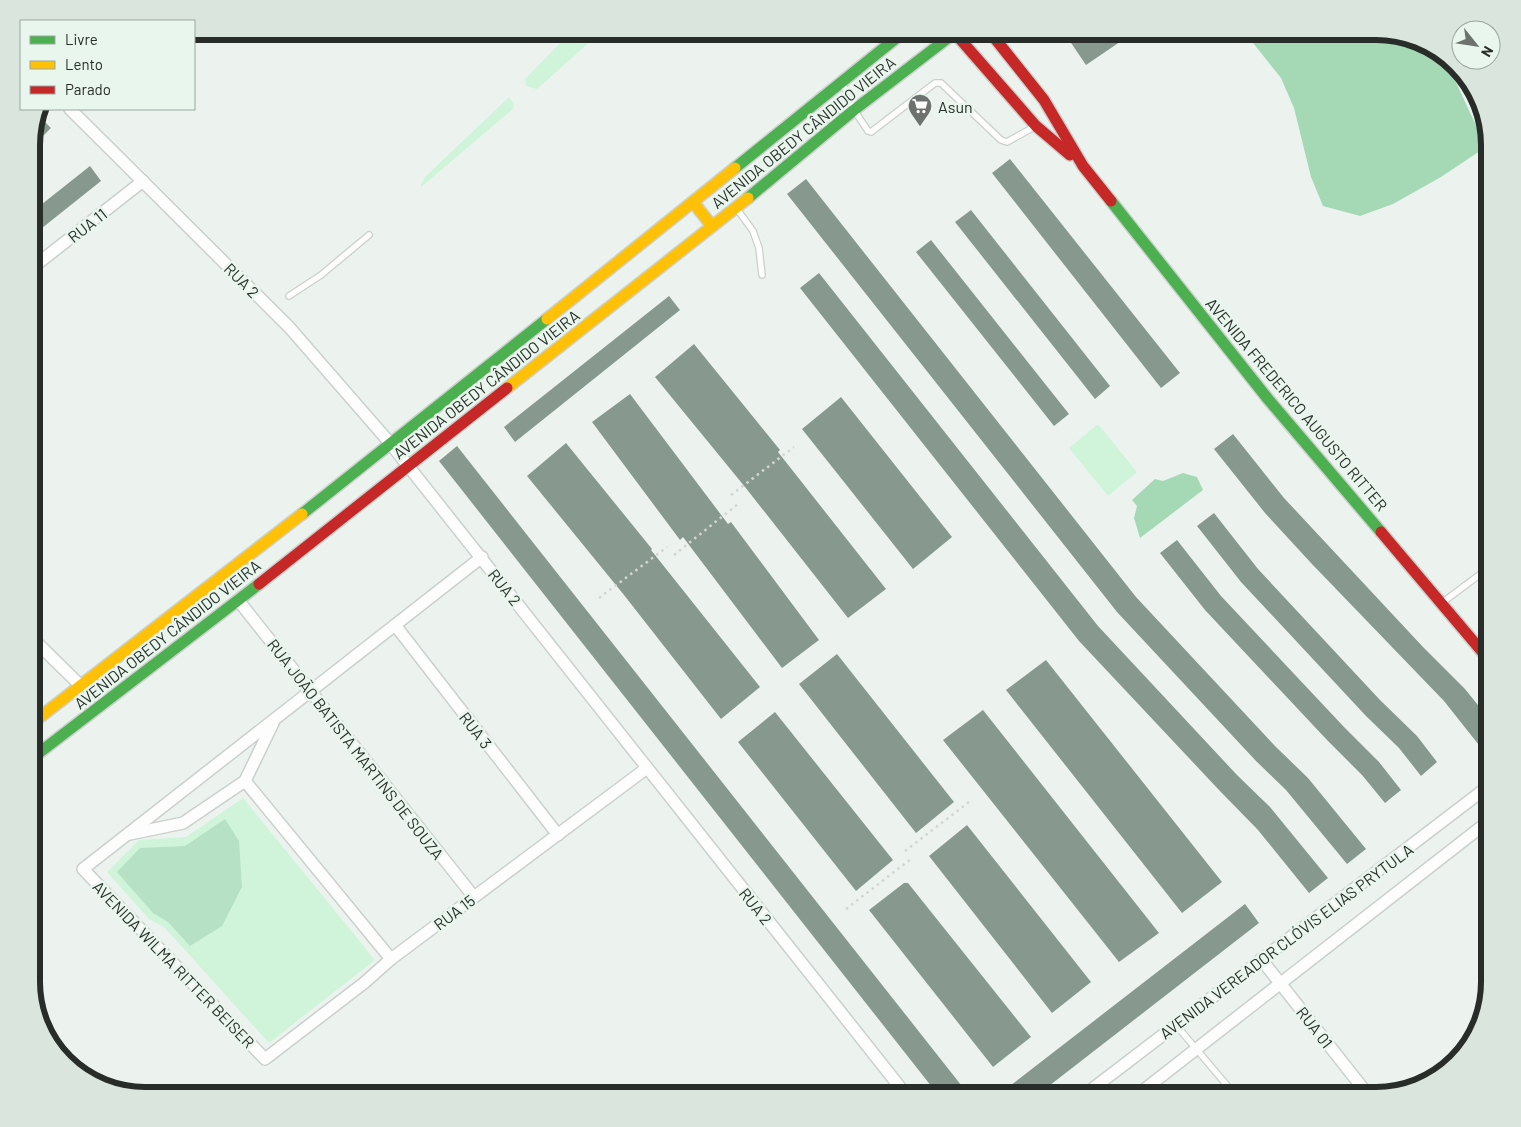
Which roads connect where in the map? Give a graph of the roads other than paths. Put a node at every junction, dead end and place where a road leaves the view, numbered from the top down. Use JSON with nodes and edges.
{"nodes":[{"id":1,"x":894,"y":40,"type":"edge"},
{"id":2,"x":945,"y":40,"type":"edge"},
{"id":3,"x":962,"y":40,"type":"edge"},
{"id":4,"x":999,"y":40,"type":"edge"},
{"id":5,"x":842,"y":82,"type":"junction"},
{"id":6,"x":71,"y":110,"type":"edge"},
{"id":7,"x":854,"y":110,"type":"junction"},
{"id":8,"x":1036,"y":126,"type":"junction"},
{"id":9,"x":1082,"y":166,"type":"junction"},
{"id":10,"x":143,"y":181,"type":"junction"},
{"id":11,"x":693,"y":202,"type":"junction"},
{"id":12,"x":736,"y":208,"type":"junction"},
{"id":13,"x":712,"y":226,"type":"junction"},
{"id":14,"x":369,"y":235,"type":"dead end"},
{"id":15,"x":40,"y":262,"type":"edge"},
{"id":16,"x":762,"y":275,"type":"dead end"},
{"id":17,"x":289,"y":296,"type":"dead end"},
{"id":18,"x":390,"y":444,"type":"junction"},
{"id":19,"x":408,"y":466,"type":"junction"},
{"id":20,"x":482,"y":557,"type":"junction"},
{"id":21,"x":1481,"y":575,"type":"edge"},
{"id":22,"x":238,"y":600,"type":"junction"},
{"id":23,"x":1442,"y":603,"type":"junction"},
{"id":24,"x":395,"y":625,"type":"junction"},
{"id":25,"x":40,"y":645,"type":"edge"},
{"id":26,"x":1481,"y":650,"type":"edge"},
{"id":27,"x":81,"y":686,"type":"junction"},
{"id":28,"x":310,"y":691,"type":"junction"},
{"id":29,"x":40,"y":718,"type":"edge"},
{"id":30,"x":275,"y":719,"type":"junction"},
{"id":31,"x":40,"y":753,"type":"edge"},
{"id":32,"x":646,"y":768,"type":"junction"},
{"id":33,"x":245,"y":781,"type":"junction"},
{"id":34,"x":1481,"y":792,"type":"edge"},
{"id":35,"x":1481,"y":827,"type":"edge"},
{"id":36,"x":126,"y":835,"type":"junction"},
{"id":37,"x":558,"y":835,"type":"junction"},
{"id":38,"x":474,"y":898,"type":"junction"},
{"id":39,"x":1262,"y":959,"type":"junction"},
{"id":40,"x":391,"y":960,"type":"junction"},
{"id":41,"x":1280,"y":983,"type":"junction"},
{"id":42,"x":1176,"y":1025,"type":"junction"},
{"id":43,"x":1197,"y":1048,"type":"junction"},
{"id":44,"x":265,"y":1059,"type":"joint"},
{"id":45,"x":900,"y":1087,"type":"edge"},
{"id":46,"x":1095,"y":1087,"type":"edge"},
{"id":47,"x":1147,"y":1087,"type":"edge"},
{"id":48,"x":1229,"y":1087,"type":"edge"},
{"id":49,"x":1362,"y":1087,"type":"edge"}],
"edges":[{"from":1,"to":5,"type":"main road","name":"AVENIDA OBEDY CÂNDIDO VIEIRA"},
{"from":2,"to":7,"type":"main road","name":"AVENIDA OBEDY CÂNDIDO VIEIRA"},
{"from":3,"to":8,"type":"main road","name":"AVENIDA FREDERICO AUGUSTO RITTER"},
{"from":4,"to":9,"type":"main road","name":"AVENIDA FREDERICO AUGUSTO RITTER"},
{"from":5,"to":7,"type":"lane"},
{"from":5,"to":11,"type":"main road","name":"AVENIDA OBEDY CÂNDIDO VIEIRA"},
{"from":6,"to":10,"type":"street","name":"RUA 2"},
{"from":7,"to":8,"type":"lane"},
{"from":7,"to":12,"type":"main road","name":"AVENIDA OBEDY CÂNDIDO VIEIRA"},
{"from":8,"to":9,"type":"main road","name":"AVENIDA FREDERICO AUGUSTO RITTER"},
{"from":9,"to":23,"type":"main road","name":"AVENIDA FREDERICO AUGUSTO RITTER"},
{"from":10,"to":15,"type":"street","name":"RUA 11"},
{"from":10,"to":18,"type":"street","name":"RUA 2"},
{"from":11,"to":13,"type":"main road"},
{"from":11,"to":18,"type":"main road","name":"AVENIDA OBEDY CÂNDIDO VIEIRA"},
{"from":12,"to":13,"type":"main road","name":"AVENIDA OBEDY CÂNDIDO VIEIRA"},
{"from":12,"to":16,"type":"lane"},
{"from":13,"to":19,"type":"main road","name":"AVENIDA OBEDY CÂNDIDO VIEIRA"},
{"from":14,"to":17,"type":"lane"},
{"from":18,"to":19,"type":"street","name":"RUA 2"},
{"from":18,"to":27,"type":"main road","name":"AVENIDA OBEDY CÂNDIDO VIEIRA"},
{"from":19,"to":20,"type":"street","name":"RUA 2"},
{"from":19,"to":22,"type":"main road","name":"AVENIDA OBEDY CÂNDIDO VIEIRA"},
{"from":20,"to":24,"type":"street"},
{"from":20,"to":32,"type":"street","name":"RUA 2"},
{"from":21,"to":23,"type":"lane"},
{"from":22,"to":28,"type":"street","name":"RUA JOÃO BATISTA MARTINS DE SOUZA"},
{"from":22,"to":31,"type":"main road","name":"AVENIDA OBEDY CÂNDIDO VIEIRA"},
{"from":23,"to":26,"type":"main road","name":"AVENIDA FREDERICO AUGUSTO RITTER"},
{"from":24,"to":28,"type":"street"},
{"from":24,"to":37,"type":"street","name":"RUA 3"},
{"from":25,"to":27,"type":"street"},
{"from":27,"to":29,"type":"main road","name":"AVENIDA OBEDY CÂNDIDO VIEIRA"},
{"from":28,"to":30,"type":"street"},
{"from":28,"to":38,"type":"street","name":"RUA JOÃO BATISTA MARTINS DE SOUZA"},
{"from":30,"to":33,"type":"street"},
{"from":30,"to":36,"type":"street"},
{"from":32,"to":37,"type":"street","name":"RUA 15"},
{"from":32,"to":45,"type":"street","name":"RUA 2"},
{"from":33,"to":36,"type":"street"},
{"from":33,"to":40,"type":"street"},
{"from":34,"to":39,"type":"street","name":"AVENIDA VEREADOR CLÓVIS ELIAS PRYTULA"},
{"from":35,"to":41,"type":"street","name":"AVENIDA VEREADOR CLÓVIS ELIAS PRYTULA"},
{"from":36,"to":44,"type":"street","name":"AVENIDA WILMA RITTER BEISER"},
{"from":37,"to":38,"type":"street","name":"RUA 15"},
{"from":38,"to":40,"type":"street","name":"RUA 15"},
{"from":39,"to":41,"type":"street","name":"RUA 01"},
{"from":39,"to":42,"type":"street","name":"AVENIDA VEREADOR CLÓVIS ELIAS PRYTULA"},
{"from":40,"to":44,"type":"street","name":"RUA 15"},
{"from":41,"to":43,"type":"street","name":"AVENIDA VEREADOR CLÓVIS ELIAS PRYTULA"},
{"from":41,"to":49,"type":"street","name":"RUA 01"},
{"from":42,"to":43,"type":"lane"},
{"from":42,"to":46,"type":"street","name":"AVENIDA VEREADOR CLÓVIS ELIAS PRYTULA"},
{"from":43,"to":47,"type":"street","name":"AVENIDA VEREADOR CLÓVIS ELIAS PRYTULA"},
{"from":43,"to":48,"type":"lane"}]}
